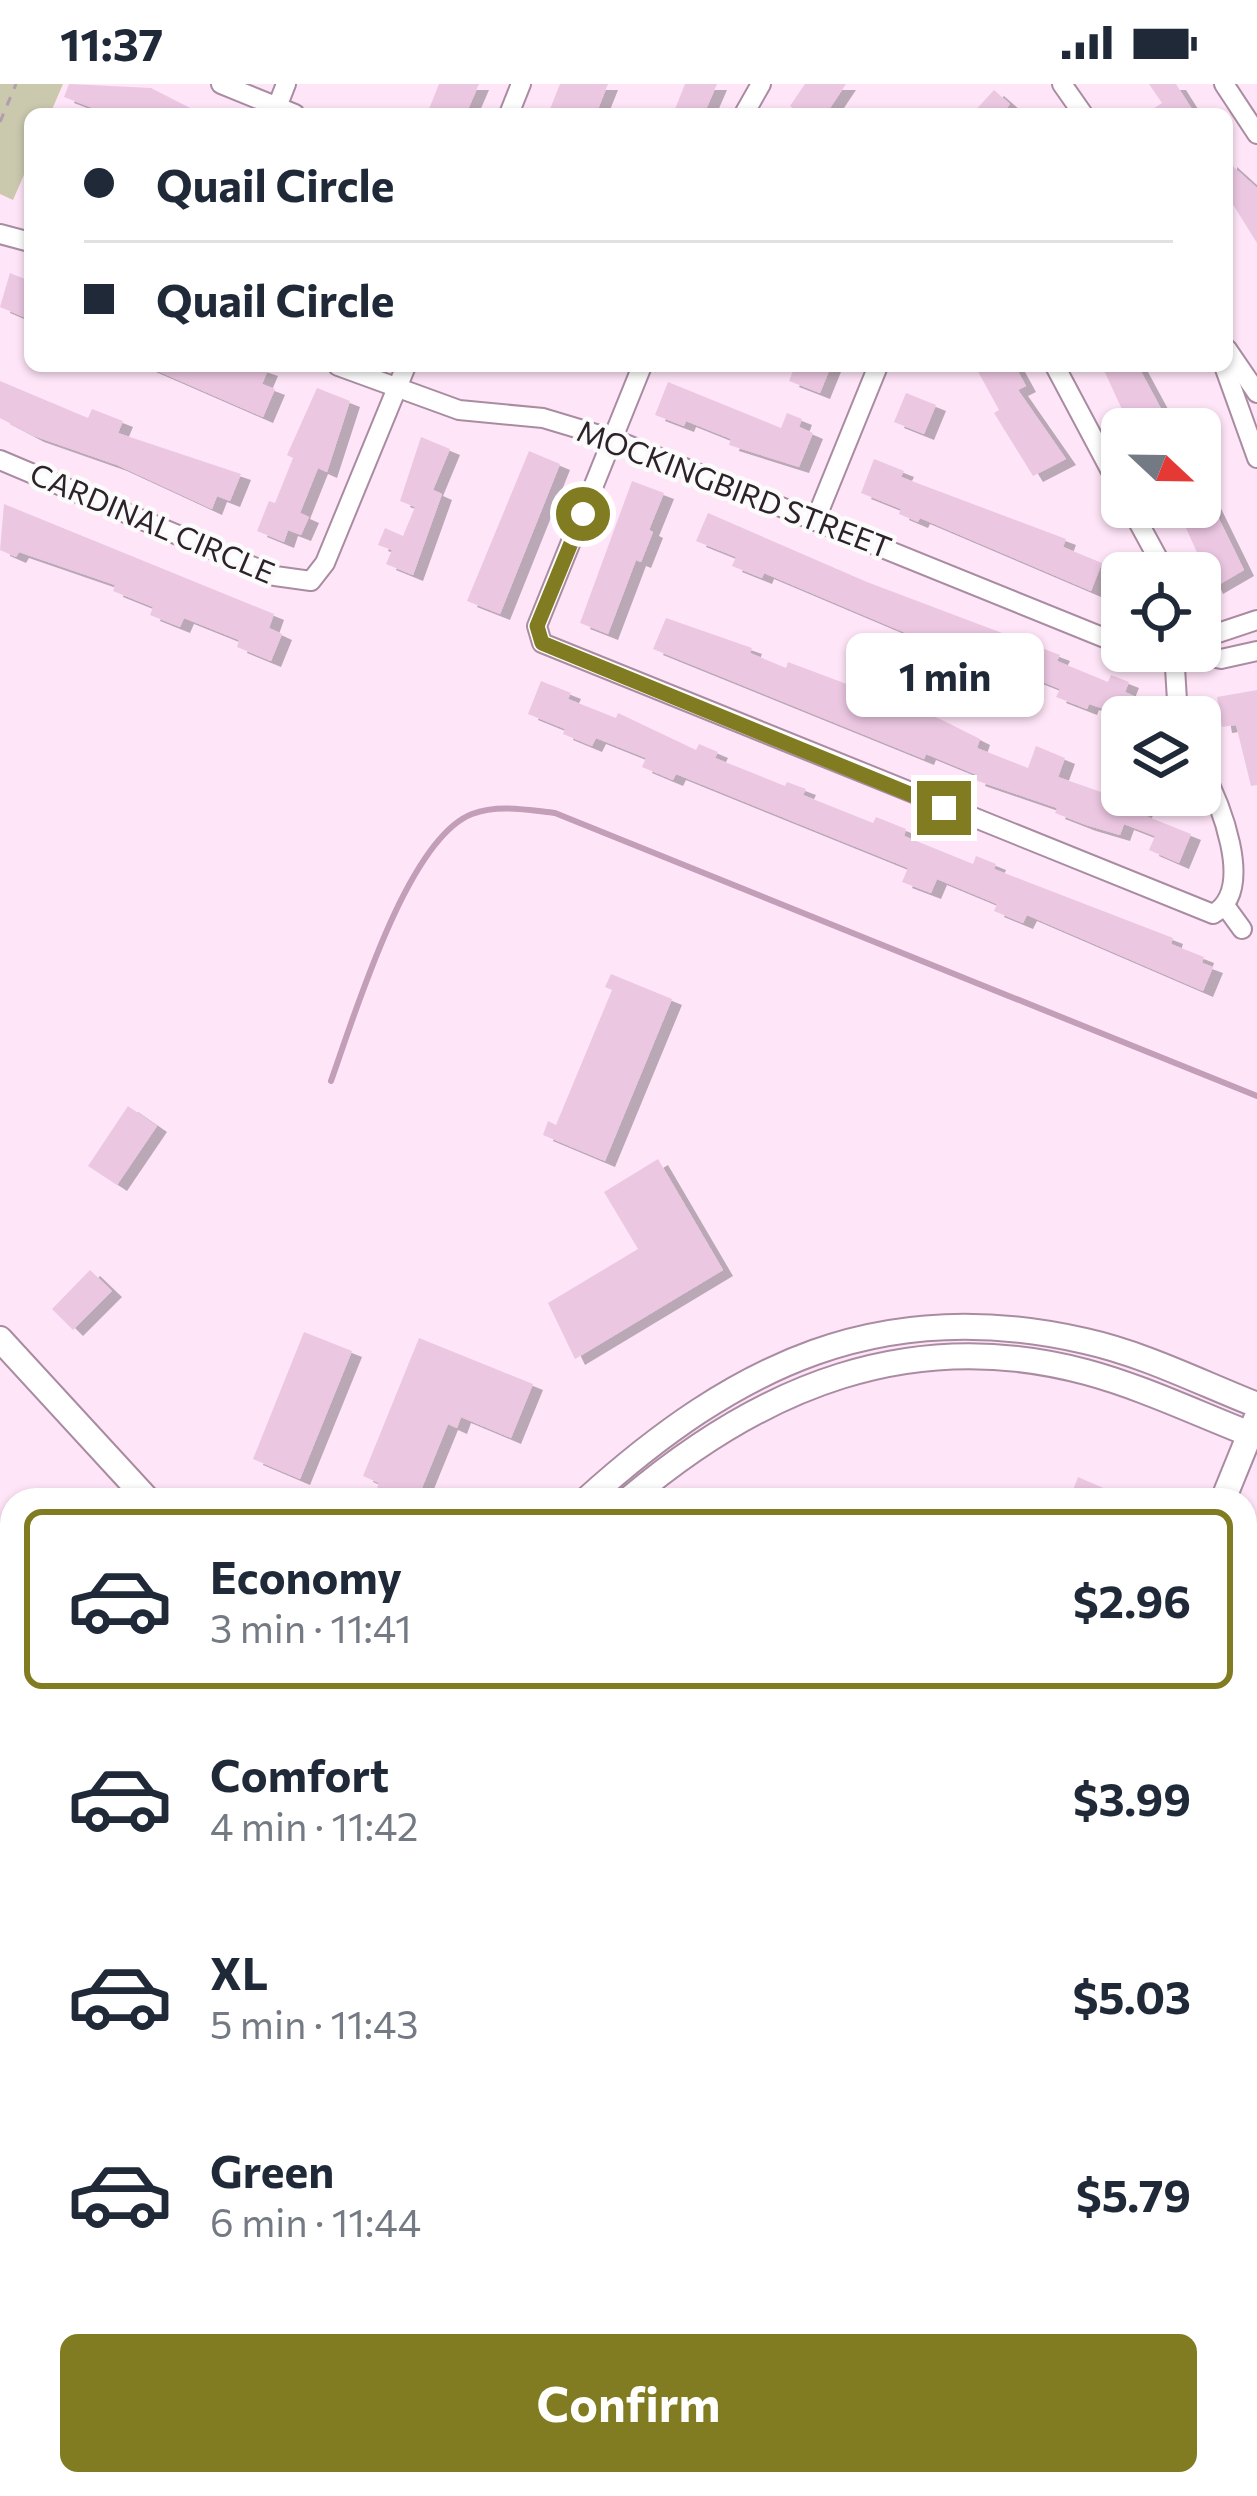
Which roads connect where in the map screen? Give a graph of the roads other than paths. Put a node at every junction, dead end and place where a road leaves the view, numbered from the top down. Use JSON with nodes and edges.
{"nodes":[{"id":1,"x":221,"y":84,"type":"edge"},
{"id":2,"x":1224,"y":84,"type":"edge"},
{"id":3,"x":281,"y":108,"type":"edge"},
{"id":4,"x":1257,"y":134,"type":"edge"},
{"id":5,"x":1233,"y":358,"type":"edge"},
{"id":6,"x":353,"y":372,"type":"edge"},
{"id":7,"x":404,"y":372,"type":"edge"},
{"id":8,"x":640,"y":372,"type":"edge"},
{"id":9,"x":876,"y":372,"type":"edge"},
{"id":10,"x":1058,"y":372,"type":"edge"},
{"id":11,"x":1226,"y":372,"type":"edge"},
{"id":12,"x":397,"y":390,"type":"junction"},
{"id":13,"x":1257,"y":393,"type":"edge"},
{"id":14,"x":613,"y":439,"type":"junction"},
{"id":15,"x":1101,"y":453,"type":"edge"},
{"id":16,"x":1257,"y":458,"type":"edge"},
{"id":17,"x":0,"y":460,"type":"edge"},
{"id":18,"x":815,"y":521,"type":"junction"},
{"id":19,"x":1257,"y":620,"type":"edge"},
{"id":20,"x":1221,"y":633,"type":"edge"},
{"id":21,"x":1101,"y":637,"type":"edge"},
{"id":22,"x":1257,"y":651,"type":"edge"},
{"id":23,"x":1221,"y":659,"type":"edge"},
{"id":24,"x":1221,"y":807,"type":"edge"},
{"id":25,"x":1226,"y":907,"type":"junction"},
{"id":26,"x":1241,"y":929,"type":"dead end"},
{"id":27,"x":0,"y":1339,"type":"edge"},
{"id":28,"x":1257,"y":1405,"type":"edge"},
{"id":29,"x":1254,"y":1429,"type":"edge"},
{"id":30,"x":649,"y":1445,"type":"junction"},
{"id":31,"x":625,"y":1465,"type":"junction"},
{"id":32,"x":668,"y":1467,"type":"junction"},
{"id":33,"x":137,"y":1488,"type":"edge"},
{"id":34,"x":599,"y":1488,"type":"edge"},
{"id":35,"x":634,"y":1488,"type":"edge"},
{"id":36,"x":642,"y":1488,"type":"edge"},
{"id":37,"x":1227,"y":1488,"type":"edge"}],
"edges":[{"from":1,"to":3,"type":"street"},
{"from":2,"to":4,"type":"street"},
{"from":5,"to":13,"type":"street"},
{"from":6,"to":12,"type":"street","name":"MOCKINGBIRD STREET"},
{"from":7,"to":12,"type":"street"},
{"from":8,"to":14,"type":"street"},
{"from":9,"to":18,"type":"street"},
{"from":10,"to":15,"type":"street"},
{"from":11,"to":16,"type":"street"},
{"from":12,"to":14,"type":"street","name":"MOCKINGBIRD STREET"},
{"from":12,"to":17,"type":"street","name":"CARDINAL CIRCLE"},
{"from":14,"to":18,"type":"street","name":"MOCKINGBIRD STREET"},
{"from":14,"to":25,"type":"street"},
{"from":18,"to":21,"type":"street","name":"MOCKINGBIRD STREET"},
{"from":19,"to":20,"type":"street"},
{"from":22,"to":23,"type":"street"},
{"from":24,"to":25,"type":"street"},
{"from":25,"to":26,"type":"street"},
{"from":27,"to":33,"type":"main road"},
{"from":28,"to":30,"type":"main road"},
{"from":29,"to":32,"type":"main road"},
{"from":29,"to":37,"type":"main road"},
{"from":30,"to":31,"type":"main road"},
{"from":30,"to":32,"type":"street"},
{"from":31,"to":34,"type":"main road"},
{"from":31,"to":35,"type":"street"},
{"from":32,"to":36,"type":"main road"}]}
